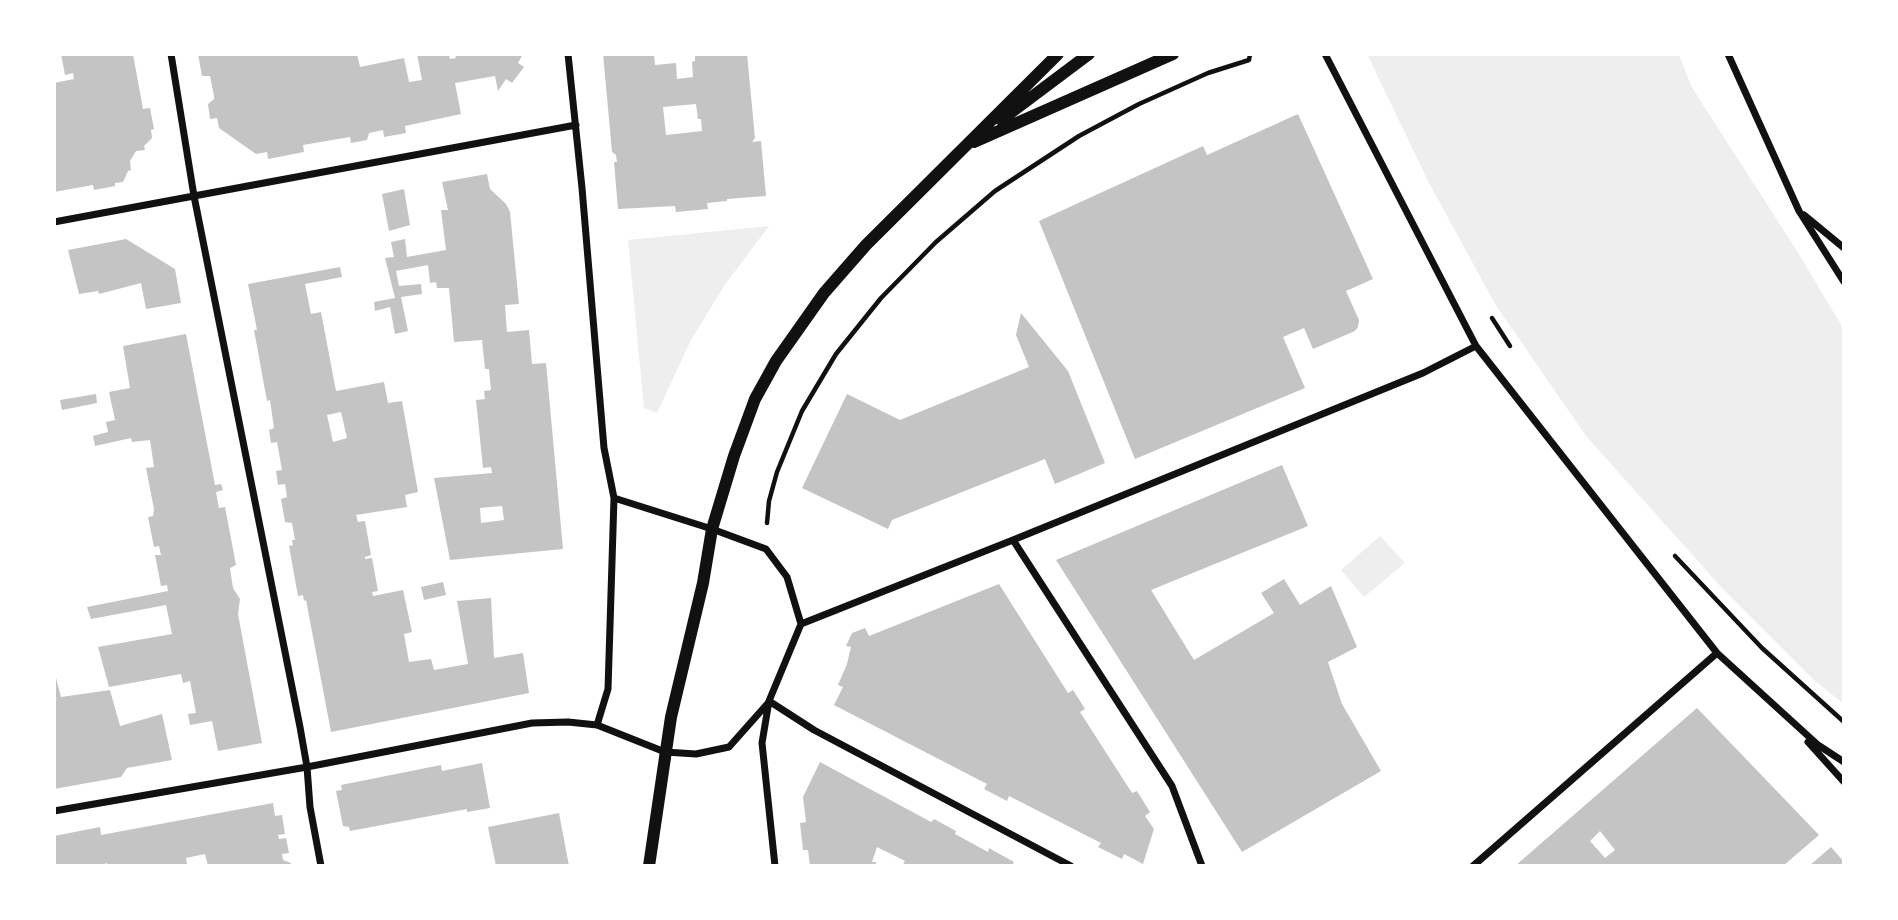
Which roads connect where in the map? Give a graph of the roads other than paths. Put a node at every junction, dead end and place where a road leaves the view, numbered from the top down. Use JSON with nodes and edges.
{"nodes":[{"id":1,"x":171,"y":54,"type":"edge"},
{"id":2,"x":568,"y":54,"type":"edge"},
{"id":3,"x":1058,"y":54,"type":"edge"},
{"id":4,"x":1090,"y":54,"type":"edge"},
{"id":5,"x":1174,"y":54,"type":"edge"},
{"id":6,"x":1325,"y":54,"type":"edge"},
{"id":7,"x":1728,"y":54,"type":"edge"},
{"id":8,"x":576,"y":125,"type":"junction"},
{"id":9,"x":967,"y":145,"type":"junction"},
{"id":10,"x":194,"y":196,"type":"junction"},
{"id":11,"x":1799,"y":211,"type":"junction"},
{"id":12,"x":54,"y":222,"type":"edge"},
{"id":13,"x":1844,"y":248,"type":"edge"},
{"id":14,"x":1844,"y":282,"type":"edge"},
{"id":15,"x":1476,"y":346,"type":"junction"},
{"id":16,"x":614,"y":498,"type":"junction"},
{"id":17,"x":712,"y":529,"type":"junction"},
{"id":18,"x":1013,"y":540,"type":"junction"},
{"id":19,"x":801,"y":624,"type":"junction"},
{"id":20,"x":1717,"y":653,"type":"junction"},
{"id":21,"x":769,"y":701,"type":"junction"},
{"id":22,"x":1782,"y":713,"type":"junction"},
{"id":23,"x":597,"y":725,"type":"junction"},
{"id":24,"x":665,"y":752,"type":"junction"},
{"id":25,"x":1844,"y":762,"type":"edge"},
{"id":26,"x":307,"y":767,"type":"junction"},
{"id":27,"x":1844,"y":782,"type":"edge"},
{"id":28,"x":54,"y":811,"type":"edge"},
{"id":29,"x":321,"y":866,"type":"edge"},
{"id":30,"x":649,"y":866,"type":"edge"},
{"id":31,"x":775,"y":866,"type":"edge"},
{"id":32,"x":1071,"y":866,"type":"edge"},
{"id":33,"x":1202,"y":866,"type":"edge"},
{"id":34,"x":1474,"y":866,"type":"edge"}],
"edges":[{"from":1,"to":10,"type":"street"},
{"from":2,"to":8,"type":"street"},
{"from":3,"to":9,"type":"street"},
{"from":4,"to":9,"type":"street"},
{"from":5,"to":9,"type":"street"},
{"from":6,"to":15,"type":"street"},
{"from":7,"to":11,"type":"street"},
{"from":8,"to":10,"type":"street"},
{"from":8,"to":16,"type":"street"},
{"from":9,"to":17,"type":"street"},
{"from":10,"to":12,"type":"street"},
{"from":10,"to":26,"type":"street"},
{"from":11,"to":13,"type":"street"},
{"from":11,"to":14,"type":"street"},
{"from":15,"to":18,"type":"street"},
{"from":15,"to":20,"type":"street"},
{"from":16,"to":17,"type":"street"},
{"from":16,"to":23,"type":"street"},
{"from":17,"to":19,"type":"street"},
{"from":17,"to":24,"type":"street"},
{"from":18,"to":19,"type":"street"},
{"from":18,"to":33,"type":"street"},
{"from":19,"to":21,"type":"street"},
{"from":20,"to":22,"type":"street"},
{"from":20,"to":34,"type":"street"},
{"from":21,"to":24,"type":"street"},
{"from":21,"to":31,"type":"street"},
{"from":21,"to":32,"type":"street"},
{"from":22,"to":25,"type":"street"},
{"from":22,"to":27,"type":"street"},
{"from":23,"to":24,"type":"street"},
{"from":23,"to":26,"type":"street"},
{"from":24,"to":30,"type":"street"},
{"from":26,"to":28,"type":"street"},
{"from":26,"to":29,"type":"street"}]}
